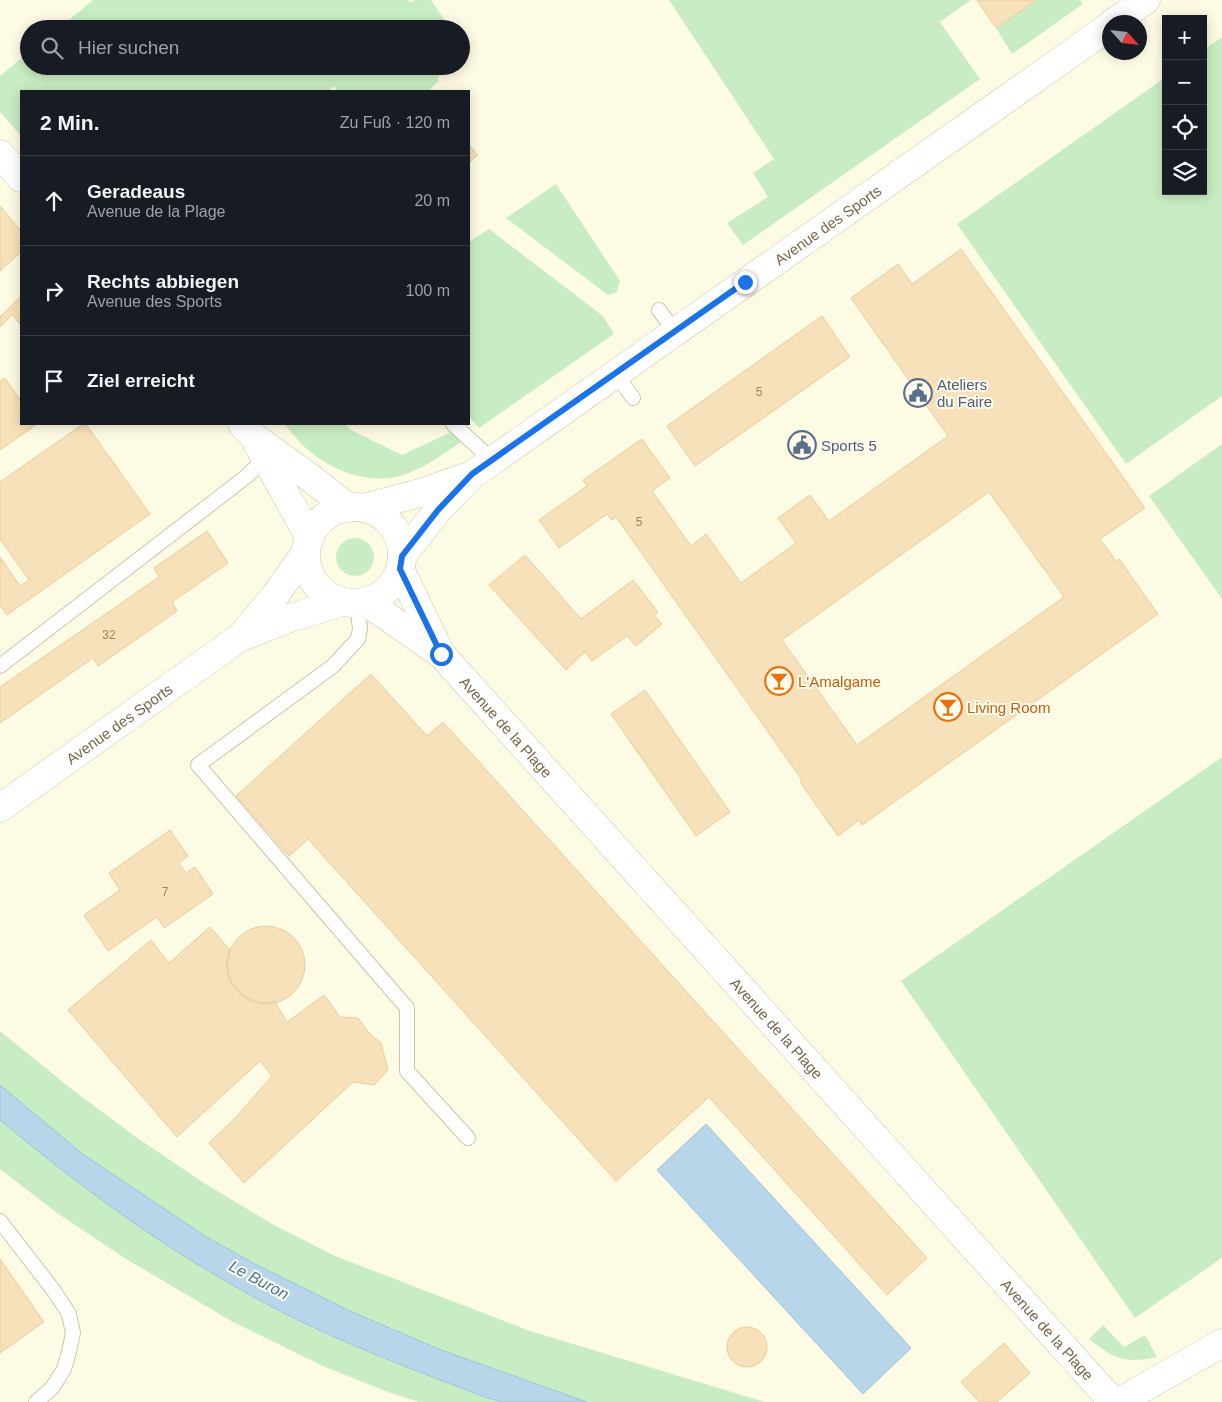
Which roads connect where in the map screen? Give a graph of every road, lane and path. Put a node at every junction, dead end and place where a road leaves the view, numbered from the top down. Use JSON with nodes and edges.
{"nodes":[{"id":1,"x":1146,"y":0,"type":"edge"},
{"id":2,"x":1124,"y":15,"type":"edge"},
{"id":3,"x":1102,"y":32,"type":"edge"},
{"id":4,"x":0,"y":154,"type":"edge"},
{"id":5,"x":20,"y":177,"type":"edge"},
{"id":6,"x":659,"y":310,"type":"dead end"},
{"id":7,"x":675,"y":332,"type":"junction"},
{"id":8,"x":616,"y":374,"type":"junction"},
{"id":9,"x":633,"y":398,"type":"dead end"},
{"id":10,"x":454,"y":425,"type":"edge"},
{"id":11,"x":253,"y":440,"type":"edge"},
{"id":12,"x":482,"y":467,"type":"junction"},
{"id":13,"x":356,"y":508,"type":"junction"},
{"id":14,"x":308,"y":545,"type":"junction"},
{"id":15,"x":401,"y":562,"type":"junction"},
{"id":16,"x":355,"y":602,"type":"junction"},
{"id":17,"x":239,"y":638,"type":"junction"},
{"id":18,"x":441,"y":654,"type":"junction"},
{"id":19,"x":0,"y":666,"type":"edge"},
{"id":20,"x":0,"y":808,"type":"edge"},
{"id":21,"x":468,"y":1138,"type":"dead end"},
{"id":22,"x":0,"y":1221,"type":"edge"},
{"id":23,"x":1222,"y":1343,"type":"edge"},
{"id":24,"x":36,"y":1402,"type":"edge"},
{"id":25,"x":1113,"y":1402,"type":"edge"},
{"id":26,"x":1119,"y":1402,"type":"edge"}],
"edges":[{"from":1,"to":2,"type":"street"},
{"from":3,"to":7,"type":"street","name":"Avenue des Sports"},
{"from":4,"to":5,"type":"street"},
{"from":6,"to":7,"type":"lane"},
{"from":7,"to":8,"type":"street","name":"Avenue des Sports"},
{"from":8,"to":9,"type":"lane"},
{"from":8,"to":12,"type":"street","name":"Avenue des Sports"},
{"from":10,"to":12,"type":"lane"},
{"from":11,"to":13,"type":"street"},
{"from":11,"to":14,"type":"street"},
{"from":11,"to":19,"type":"lane"},
{"from":12,"to":13,"type":"street","name":"Avenue des Sports"},
{"from":12,"to":15,"type":"street","name":"Avenue des Sports"},
{"from":13,"to":14,"type":"street"},
{"from":13,"to":15,"type":"street"},
{"from":14,"to":16,"type":"street"},
{"from":14,"to":17,"type":"street","name":"Avenue des Sports"},
{"from":15,"to":16,"type":"street"},
{"from":15,"to":18,"type":"street","name":"Avenue de la Plage"},
{"from":16,"to":17,"type":"street","name":"Avenue des Sports"},
{"from":16,"to":18,"type":"street","name":"Avenue de la Plage"},
{"from":16,"to":21,"type":"lane"},
{"from":17,"to":20,"type":"street","name":"Avenue des Sports"},
{"from":18,"to":25,"type":"street","name":"Avenue de la Plage"},
{"from":22,"to":24,"type":"lane"},
{"from":23,"to":26,"type":"street"}]}
